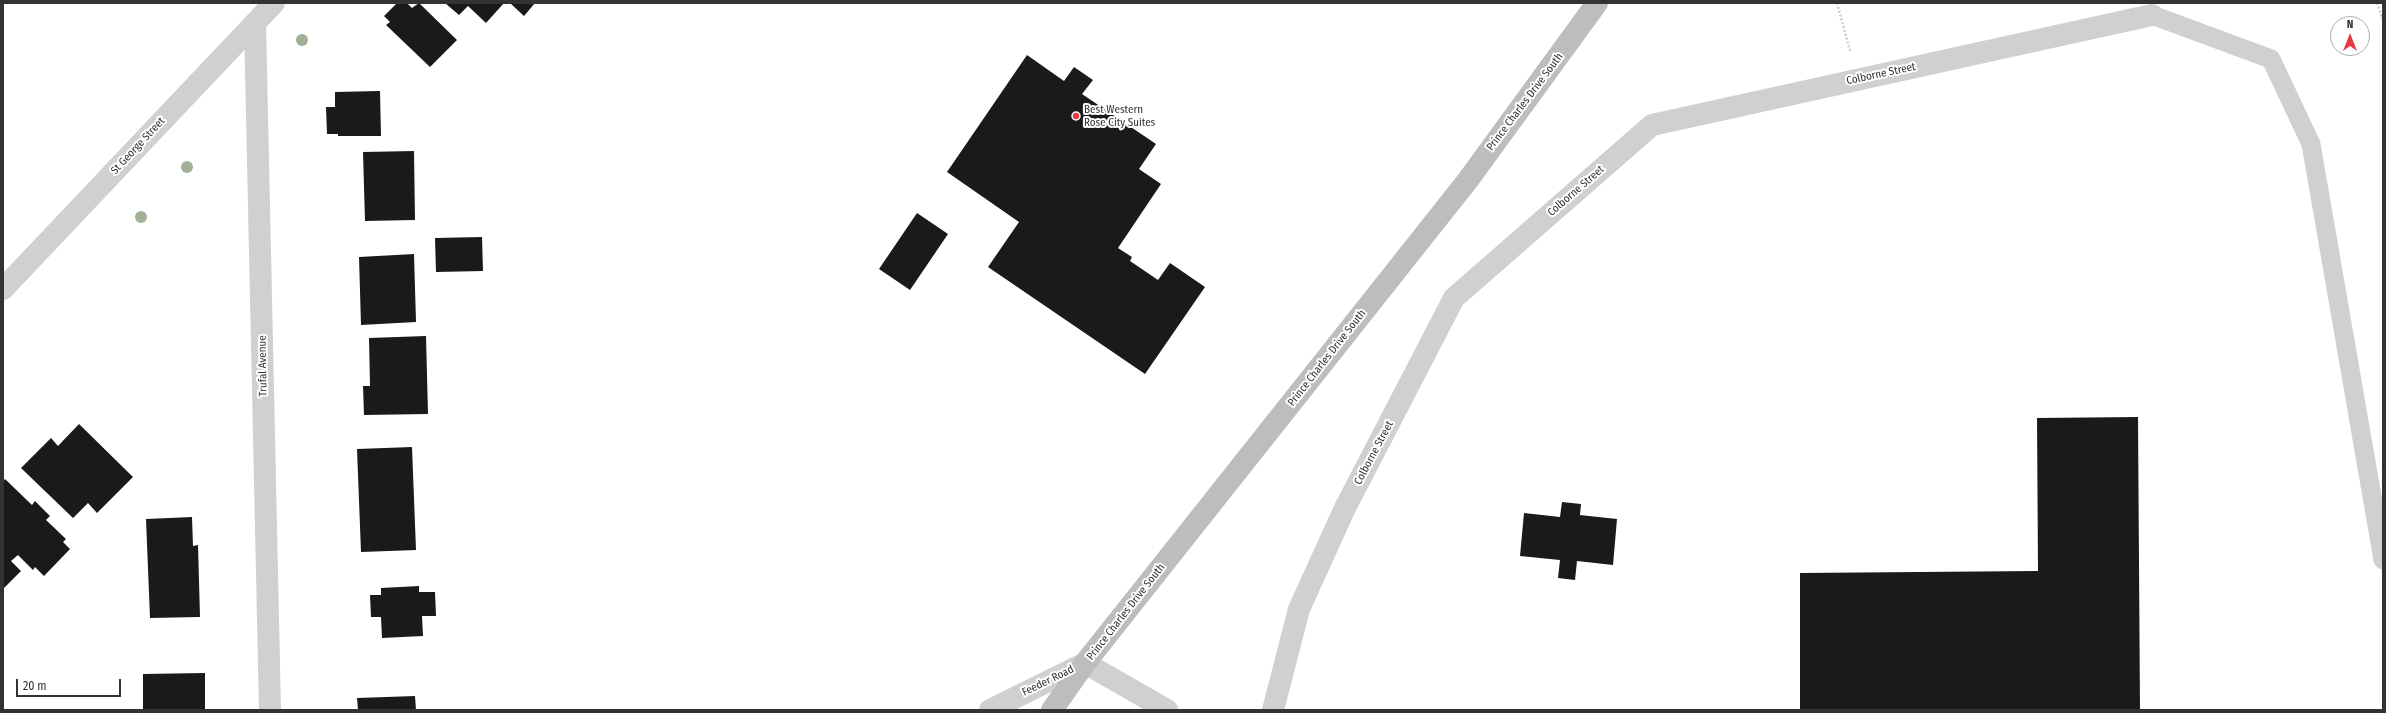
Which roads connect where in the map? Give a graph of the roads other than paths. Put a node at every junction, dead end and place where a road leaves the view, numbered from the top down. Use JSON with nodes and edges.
{"nodes":[{"id":1,"x":274,"y":3,"type":"edge"},
{"id":2,"x":1597,"y":3,"type":"edge"},
{"id":3,"x":2152,"y":15,"type":"joint"},
{"id":4,"x":255,"y":23,"type":"junction"},
{"id":5,"x":3,"y":289,"type":"edge"},
{"id":6,"x":2383,"y":560,"type":"edge"},
{"id":7,"x":1085,"y":663,"type":"junction"},
{"id":8,"x":270,"y":710,"type":"edge"},
{"id":9,"x":990,"y":710,"type":"edge"},
{"id":10,"x":1052,"y":710,"type":"edge"},
{"id":11,"x":1168,"y":710,"type":"edge"},
{"id":12,"x":1273,"y":710,"type":"edge"}],
"edges":[{"from":1,"to":4,"type":"street","name":"St George Street"},
{"from":2,"to":7,"type":"main road","name":"Prince Charles Drive South"},
{"from":3,"to":6,"type":"lane"},
{"from":3,"to":12,"type":"street","name":"Colborne Street"},
{"from":4,"to":5,"type":"street","name":"St George Street"},
{"from":4,"to":8,"type":"street","name":"Trufal Avenue"},
{"from":7,"to":9,"type":"street","name":"Feeder Road"},
{"from":7,"to":10,"type":"main road","name":"Prince Charles Drive South"},
{"from":7,"to":11,"type":"street"}]}
